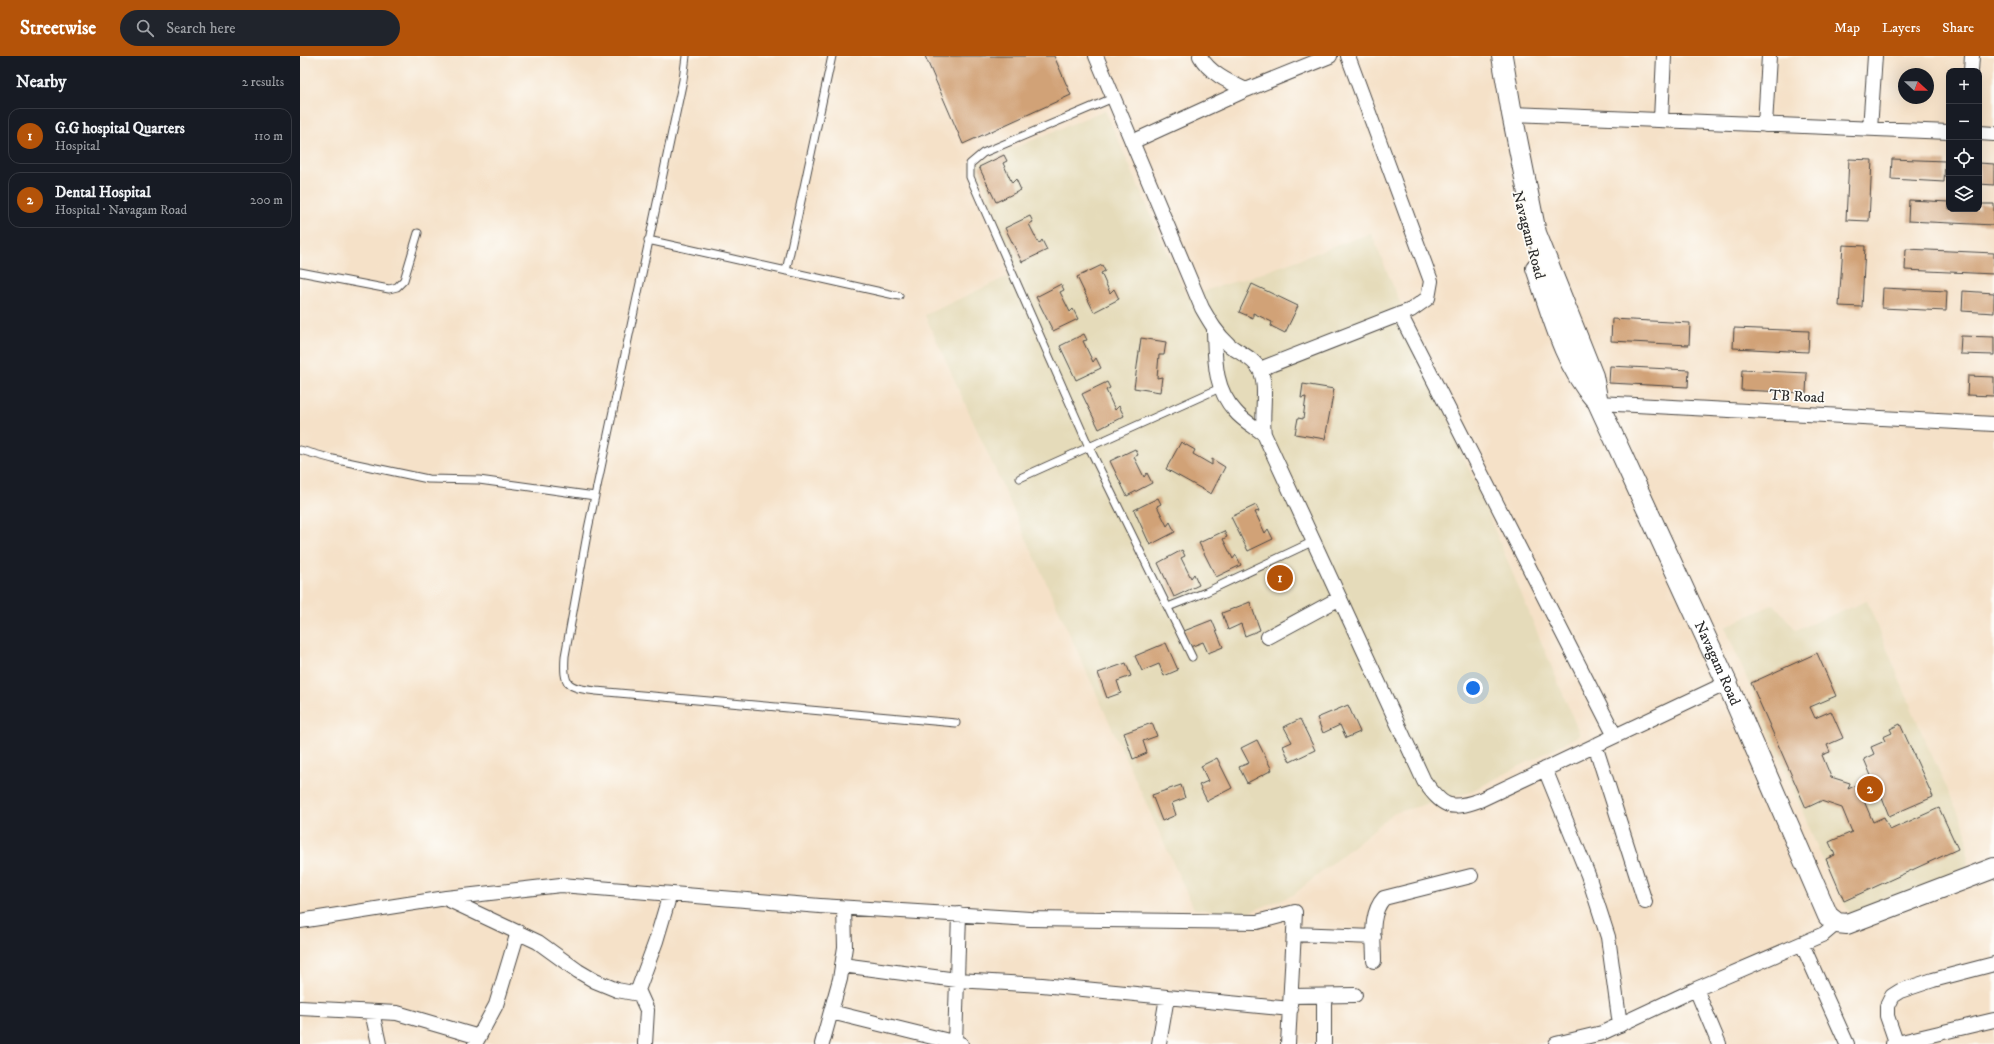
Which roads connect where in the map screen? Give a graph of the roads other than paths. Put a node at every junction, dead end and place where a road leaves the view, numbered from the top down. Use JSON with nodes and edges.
{"nodes":[{"id":1,"x":686,"y":56,"type":"edge"},
{"id":2,"x":832,"y":56,"type":"edge"},
{"id":3,"x":1096,"y":56,"type":"edge"},
{"id":4,"x":1200,"y":56,"type":"edge"},
{"id":5,"x":1330,"y":56,"type":"edge"},
{"id":6,"x":1348,"y":56,"type":"edge"},
{"id":7,"x":1492,"y":56,"type":"edge"},
{"id":8,"x":1502,"y":56,"type":"edge"},
{"id":9,"x":1664,"y":56,"type":"edge"},
{"id":10,"x":1769,"y":56,"type":"edge"},
{"id":11,"x":1875,"y":56,"type":"edge"},
{"id":12,"x":1972,"y":56,"type":"edge"},
{"id":13,"x":1971,"y":68,"type":"edge"},
{"id":14,"x":1246,"y":90,"type":"junction"},
{"id":15,"x":1113,"y":98,"type":"junction"},
{"id":16,"x":1512,"y":114,"type":"junction"},
{"id":17,"x":1660,"y":119,"type":"junction"},
{"id":18,"x":1765,"y":125,"type":"junction"},
{"id":19,"x":1870,"y":129,"type":"junction"},
{"id":20,"x":1946,"y":132,"type":"edge"},
{"id":21,"x":1982,"y":133,"type":"edge"},
{"id":22,"x":1994,"y":134,"type":"edge"},
{"id":23,"x":1132,"y":142,"type":"junction"},
{"id":24,"x":418,"y":233,"type":"dead end"},
{"id":25,"x":648,"y":240,"type":"junction"},
{"id":26,"x":786,"y":271,"type":"junction"},
{"id":27,"x":300,"y":272,"type":"edge"},
{"id":28,"x":899,"y":296,"type":"dead end"},
{"id":29,"x":1400,"y":314,"type":"junction"},
{"id":30,"x":1214,"y":330,"type":"junction"},
{"id":31,"x":1260,"y":369,"type":"junction"},
{"id":32,"x":1220,"y":388,"type":"junction"},
{"id":33,"x":1598,"y":403,"type":"junction"},
{"id":34,"x":1994,"y":424,"type":"edge"},
{"id":35,"x":1264,"y":434,"type":"junction"},
{"id":36,"x":1089,"y":447,"type":"junction"},
{"id":37,"x":300,"y":450,"type":"edge"},
{"id":38,"x":1020,"y":478,"type":"dead end"},
{"id":39,"x":595,"y":496,"type":"junction"},
{"id":40,"x":1314,"y":541,"type":"junction"},
{"id":41,"x":1340,"y":598,"type":"junction"},
{"id":42,"x":1168,"y":607,"type":"junction"},
{"id":43,"x":1268,"y":637,"type":"dead end"},
{"id":44,"x":1192,"y":657,"type":"dead end"},
{"id":45,"x":1727,"y":683,"type":"junction"},
{"id":46,"x":956,"y":723,"type":"dead end"},
{"id":47,"x":1615,"y":736,"type":"junction"},
{"id":48,"x":1595,"y":745,"type":"junction"},
{"id":49,"x":1545,"y":769,"type":"junction"},
{"id":50,"x":1994,"y":868,"type":"edge"},
{"id":51,"x":1471,"y":876,"type":"dead end"},
{"id":52,"x":670,"y":894,"type":"junction"},
{"id":53,"x":446,"y":898,"type":"junction"},
{"id":54,"x":1645,"y":902,"type":"dead end"},
{"id":55,"x":844,"y":908,"type":"junction"},
{"id":56,"x":959,"y":914,"type":"junction"},
{"id":57,"x":300,"y":921,"type":"edge"},
{"id":58,"x":1837,"y":923,"type":"junction"},
{"id":59,"x":518,"y":932,"type":"junction"},
{"id":60,"x":1294,"y":934,"type":"junction"},
{"id":61,"x":1374,"y":937,"type":"junction"},
{"id":62,"x":1802,"y":944,"type":"junction"},
{"id":63,"x":1374,"y":961,"type":"dead end"},
{"id":64,"x":1994,"y":964,"type":"edge"},
{"id":65,"x":842,"y":965,"type":"junction"},
{"id":66,"x":957,"y":980,"type":"junction"},
{"id":67,"x":1696,"y":989,"type":"junction"},
{"id":68,"x":639,"y":994,"type":"junction"},
{"id":69,"x":1355,"y":995,"type":"dead end"},
{"id":70,"x":1324,"y":996,"type":"junction"},
{"id":71,"x":1166,"y":997,"type":"junction"},
{"id":72,"x":1291,"y":1002,"type":"junction"},
{"id":73,"x":300,"y":1008,"type":"edge"},
{"id":74,"x":372,"y":1012,"type":"junction"},
{"id":75,"x":831,"y":1012,"type":"junction"},
{"id":76,"x":1994,"y":1020,"type":"edge"},
{"id":77,"x":1620,"y":1025,"type":"junction"},
{"id":78,"x":477,"y":1041,"type":"edge"},
{"id":79,"x":957,"y":1043,"type":"edge"},
{"id":80,"x":1894,"y":1043,"type":"edge"},
{"id":81,"x":379,"y":1044,"type":"edge"},
{"id":82,"x":645,"y":1044,"type":"edge"},
{"id":83,"x":822,"y":1044,"type":"edge"},
{"id":84,"x":1160,"y":1044,"type":"edge"},
{"id":85,"x":1288,"y":1044,"type":"edge"},
{"id":86,"x":1324,"y":1044,"type":"edge"},
{"id":87,"x":1556,"y":1044,"type":"edge"},
{"id":88,"x":1719,"y":1044,"type":"edge"},
{"id":89,"x":1847,"y":1044,"type":"edge"}],
"edges":[{"from":1,"to":25,"type":"lane"},
{"from":2,"to":26,"type":"lane"},
{"from":3,"to":15,"type":"street"},
{"from":4,"to":14,"type":"street"},
{"from":5,"to":14,"type":"street"},
{"from":6,"to":29,"type":"street"},
{"from":7,"to":33,"type":"street","name":"Navagam Road"},
{"from":8,"to":16,"type":"street","name":"Navagam Road"},
{"from":9,"to":17,"type":"street"},
{"from":10,"to":18,"type":"street"},
{"from":11,"to":19,"type":"street"},
{"from":12,"to":13,"type":"street"},
{"from":14,"to":23,"type":"street"},
{"from":15,"to":23,"type":"street"},
{"from":15,"to":36,"type":"lane"},
{"from":16,"to":17,"type":"street"},
{"from":16,"to":33,"type":"street","name":"Navagam Road"},
{"from":17,"to":18,"type":"street"},
{"from":18,"to":19,"type":"street"},
{"from":19,"to":20,"type":"street"},
{"from":21,"to":22,"type":"street"},
{"from":23,"to":30,"type":"street"},
{"from":24,"to":27,"type":"lane"},
{"from":25,"to":26,"type":"lane"},
{"from":25,"to":39,"type":"lane"},
{"from":26,"to":28,"type":"lane"},
{"from":29,"to":31,"type":"street"},
{"from":29,"to":47,"type":"street"},
{"from":30,"to":31,"type":"street"},
{"from":30,"to":32,"type":"street"},
{"from":31,"to":35,"type":"street"},
{"from":32,"to":35,"type":"street"},
{"from":32,"to":36,"type":"lane"},
{"from":33,"to":34,"type":"street","name":"TB Road"},
{"from":33,"to":45,"type":"street","name":"Navagam Road"},
{"from":35,"to":40,"type":"street"},
{"from":36,"to":38,"type":"lane"},
{"from":36,"to":42,"type":"lane"},
{"from":37,"to":39,"type":"lane"},
{"from":39,"to":46,"type":"lane"},
{"from":40,"to":41,"type":"street"},
{"from":40,"to":42,"type":"lane"},
{"from":41,"to":43,"type":"street"},
{"from":41,"to":49,"type":"street"},
{"from":42,"to":44,"type":"lane"},
{"from":45,"to":47,"type":"street"},
{"from":45,"to":58,"type":"street","name":"Navagam Road"},
{"from":47,"to":48,"type":"street"},
{"from":48,"to":49,"type":"street"},
{"from":48,"to":54,"type":"street"},
{"from":49,"to":77,"type":"street"},
{"from":50,"to":58,"type":"street"},
{"from":51,"to":61,"type":"street"},
{"from":52,"to":53,"type":"street"},
{"from":52,"to":55,"type":"street"},
{"from":52,"to":68,"type":"street"},
{"from":53,"to":57,"type":"street"},
{"from":53,"to":59,"type":"street"},
{"from":55,"to":56,"type":"street"},
{"from":55,"to":65,"type":"street"},
{"from":56,"to":60,"type":"street"},
{"from":56,"to":66,"type":"street"},
{"from":58,"to":62,"type":"street"},
{"from":59,"to":68,"type":"street"},
{"from":59,"to":78,"type":"street"},
{"from":60,"to":61,"type":"street"},
{"from":60,"to":72,"type":"street"},
{"from":61,"to":63,"type":"street"},
{"from":62,"to":67,"type":"street"},
{"from":62,"to":89,"type":"street"},
{"from":64,"to":80,"type":"street"},
{"from":65,"to":66,"type":"street"},
{"from":65,"to":75,"type":"street"},
{"from":66,"to":71,"type":"street"},
{"from":66,"to":79,"type":"street"},
{"from":67,"to":77,"type":"street"},
{"from":67,"to":88,"type":"street"},
{"from":68,"to":82,"type":"street"},
{"from":69,"to":70,"type":"street"},
{"from":70,"to":72,"type":"street"},
{"from":70,"to":86,"type":"street"},
{"from":71,"to":72,"type":"street"},
{"from":71,"to":84,"type":"street"},
{"from":72,"to":85,"type":"street"},
{"from":73,"to":74,"type":"street"},
{"from":74,"to":78,"type":"street"},
{"from":74,"to":81,"type":"street"},
{"from":75,"to":79,"type":"street"},
{"from":75,"to":83,"type":"street"},
{"from":76,"to":80,"type":"street"},
{"from":77,"to":87,"type":"street"}]}
